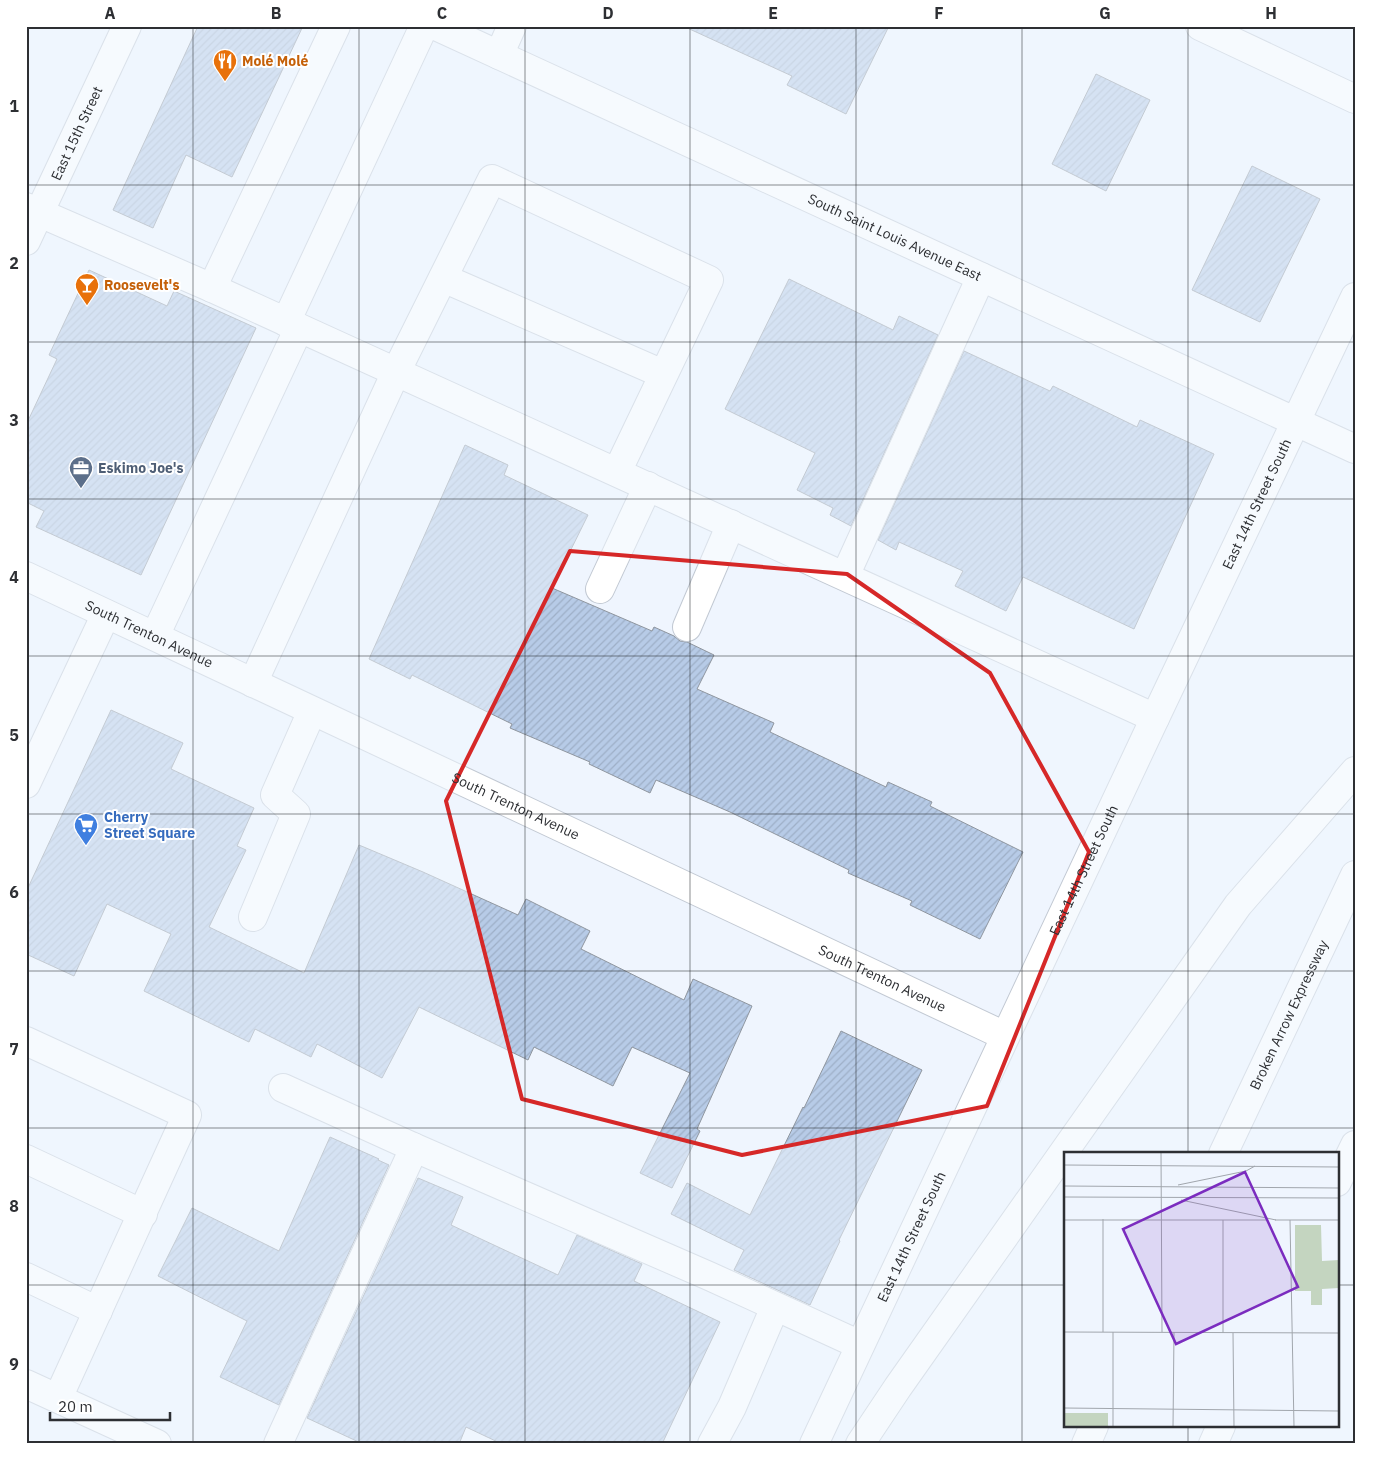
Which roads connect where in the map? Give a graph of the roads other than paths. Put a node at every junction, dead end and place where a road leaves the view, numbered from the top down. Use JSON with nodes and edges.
{"nodes":[{"id":1,"x":127,"y":26,"type":"edge"},
{"id":2,"x":336,"y":26,"type":"edge"},
{"id":3,"x":424,"y":26,"type":"edge"},
{"id":4,"x":436,"y":26,"type":"edge"},
{"id":5,"x":512,"y":26,"type":"edge"},
{"id":6,"x":1200,"y":26,"type":"edge"},
{"id":7,"x":499,"y":55,"type":"junction"},
{"id":8,"x":1355,"y":99,"type":"edge"},
{"id":9,"x":33,"y":210,"type":"edge"},
{"id":10,"x":26,"y":241,"type":"edge"},
{"id":11,"x":981,"y":277,"type":"junction"},
{"id":12,"x":443,"y":278,"type":"junction"},
{"id":13,"x":212,"y":288,"type":"junction"},
{"id":14,"x":1355,"y":297,"type":"edge"},
{"id":15,"x":292,"y":325,"type":"junction"},
{"id":16,"x":396,"y":372,"type":"junction"},
{"id":17,"x":663,"y":374,"type":"junction"},
{"id":18,"x":1295,"y":421,"type":"junction"},
{"id":19,"x":1355,"y":449,"type":"edge"},
{"id":20,"x":617,"y":472,"type":"junction"},
{"id":21,"x":648,"y":486,"type":"junction"},
{"id":22,"x":732,"y":524,"type":"junction"},
{"id":23,"x":26,"y":576,"type":"edge"},
{"id":24,"x":845,"y":576,"type":"junction"},
{"id":25,"x":600,"y":589,"type":"dead end"},
{"id":26,"x":106,"y":614,"type":"junction"},
{"id":27,"x":687,"y":627,"type":"dead end"},
{"id":28,"x":154,"y":636,"type":"junction"},
{"id":29,"x":253,"y":683,"type":"junction"},
{"id":30,"x":312,"y":711,"type":"junction"},
{"id":31,"x":1155,"y":718,"type":"junction"},
{"id":32,"x":1355,"y":771,"type":"edge"},
{"id":33,"x":26,"y":784,"type":"edge"},
{"id":34,"x":1355,"y":876,"type":"edge"},
{"id":35,"x":253,"y":917,"type":"dead end"},
{"id":36,"x":1005,"y":1036,"type":"junction"},
{"id":37,"x":26,"y":1041,"type":"edge"},
{"id":38,"x":283,"y":1088,"type":"dead end"},
{"id":39,"x":1355,"y":1145,"type":"edge"},
{"id":40,"x":413,"y":1147,"type":"junction"},
{"id":41,"x":1224,"y":1152,"type":"edge"},
{"id":42,"x":26,"y":1159,"type":"edge"},
{"id":43,"x":1338,"y":1180,"type":"edge"},
{"id":44,"x":142,"y":1214,"type":"junction"},
{"id":45,"x":26,"y":1277,"type":"edge"},
{"id":46,"x":775,"y":1307,"type":"junction"},
{"id":47,"x":98,"y":1311,"type":"junction"},
{"id":48,"x":860,"y":1345,"type":"junction"},
{"id":49,"x":26,"y":1384,"type":"edge"},
{"id":50,"x":58,"y":1398,"type":"junction"},
{"id":51,"x":1093,"y":1428,"type":"edge"},
{"id":52,"x":1220,"y":1428,"type":"edge"},
{"id":53,"x":157,"y":1444,"type":"edge"},
{"id":54,"x":278,"y":1444,"type":"edge"},
{"id":55,"x":712,"y":1444,"type":"edge"},
{"id":56,"x":814,"y":1444,"type":"edge"},
{"id":57,"x":860,"y":1444,"type":"edge"},
{"id":58,"x":1086,"y":1444,"type":"edge"},
{"id":59,"x":1213,"y":1444,"type":"edge"}],
"edges":[{"from":1,"to":9,"type":"main road","name":"East 15th Street"},
{"from":2,"to":13,"type":"main road"},
{"from":3,"to":15,"type":"main road"},
{"from":4,"to":7,"type":"main road","name":"South Saint Louis Avenue East"},
{"from":5,"to":7,"type":"main road"},
{"from":6,"to":8,"type":"main road"},
{"from":7,"to":11,"type":"main road","name":"South Saint Louis Avenue East"},
{"from":9,"to":10,"type":"main road","name":"East 15th Street"},
{"from":9,"to":13,"type":"main road"},
{"from":11,"to":18,"type":"main road","name":"South Saint Louis Avenue East"},
{"from":11,"to":24,"type":"main road"},
{"from":12,"to":16,"type":"main road"},
{"from":12,"to":17,"type":"main road"},
{"from":12,"to":17,"type":"main road"},
{"from":13,"to":15,"type":"main road"},
{"from":14,"to":18,"type":"main road","name":"East 14th Street South"},
{"from":15,"to":16,"type":"main road"},
{"from":15,"to":28,"type":"main road"},
{"from":16,"to":20,"type":"main road"},
{"from":16,"to":29,"type":"main road"},
{"from":17,"to":20,"type":"main road"},
{"from":18,"to":19,"type":"main road","name":"South Saint Louis Avenue East"},
{"from":18,"to":31,"type":"main road","name":"East 14th Street South"},
{"from":20,"to":21,"type":"main road"},
{"from":21,"to":22,"type":"main road"},
{"from":21,"to":25,"type":"main road"},
{"from":22,"to":24,"type":"main road"},
{"from":22,"to":27,"type":"main road"},
{"from":23,"to":26,"type":"main road","name":"South Trenton Avenue"},
{"from":24,"to":31,"type":"main road"},
{"from":26,"to":28,"type":"main road","name":"South Trenton Avenue"},
{"from":26,"to":33,"type":"main road"},
{"from":28,"to":29,"type":"main road","name":"South Trenton Avenue"},
{"from":29,"to":30,"type":"main road","name":"South Trenton Avenue"},
{"from":30,"to":35,"type":"main road"},
{"from":30,"to":36,"type":"main road","name":"South Trenton Avenue"},
{"from":31,"to":36,"type":"main road","name":"East 14th Street South"},
{"from":32,"to":57,"type":"main road"},
{"from":34,"to":41,"type":"main road","name":"Broken Arrow Expressway"},
{"from":36,"to":48,"type":"main road","name":"East 14th Street South"},
{"from":37,"to":44,"type":"main road"},
{"from":38,"to":40,"type":"main road"},
{"from":39,"to":43,"type":"main road"},
{"from":40,"to":46,"type":"main road"},
{"from":40,"to":54,"type":"main road"},
{"from":42,"to":44,"type":"main road"},
{"from":44,"to":47,"type":"main road"},
{"from":45,"to":47,"type":"main road"},
{"from":46,"to":48,"type":"main road"},
{"from":46,"to":55,"type":"main road"},
{"from":47,"to":50,"type":"main road"},
{"from":48,"to":56,"type":"main road","name":"East 14th Street South"},
{"from":49,"to":50,"type":"main road"},
{"from":50,"to":53,"type":"main road"},
{"from":51,"to":58,"type":"main road"},
{"from":52,"to":59,"type":"main road"}]}
